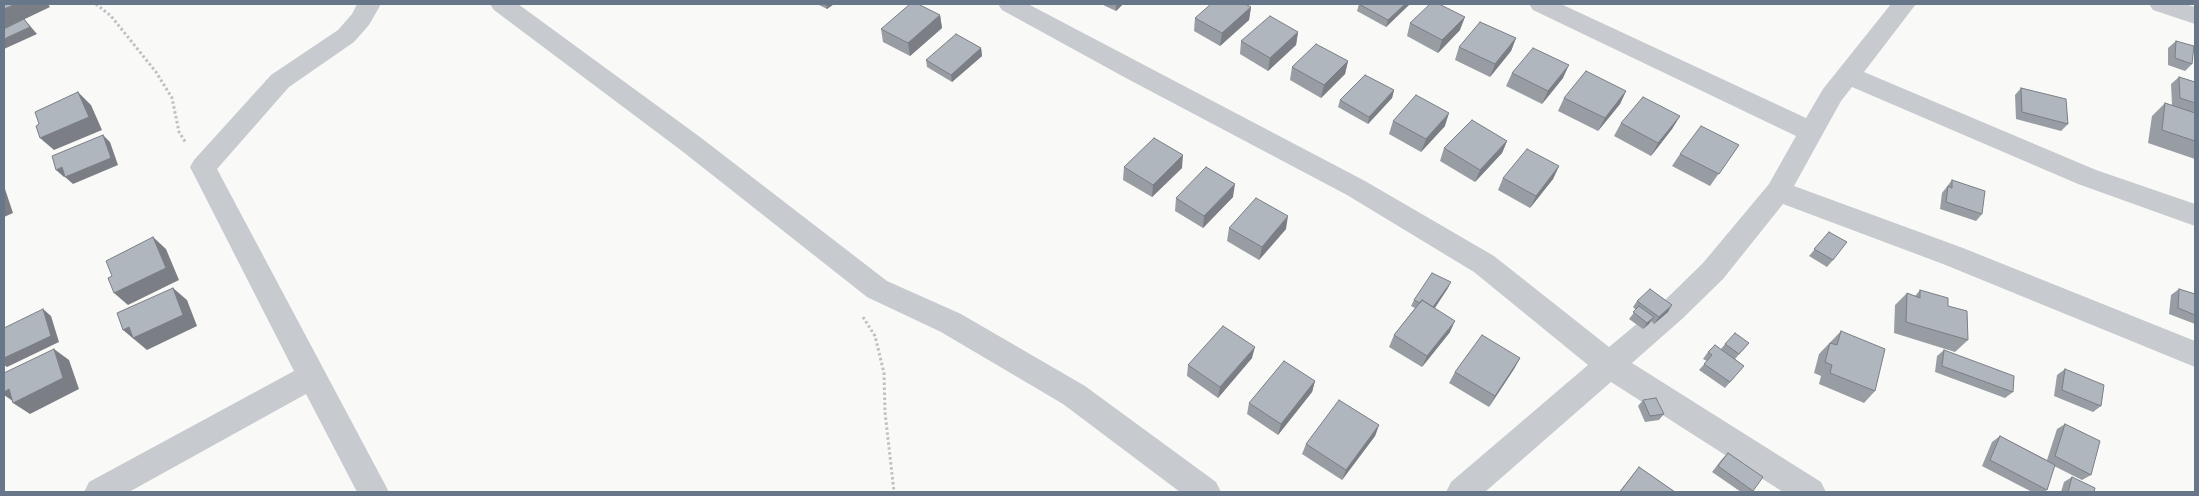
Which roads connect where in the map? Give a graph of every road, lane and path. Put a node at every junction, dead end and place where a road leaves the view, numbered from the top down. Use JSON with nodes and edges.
{"nodes":[{"id":1,"x":96,"y":4,"type":"edge"},
{"id":2,"x":369,"y":4,"type":"edge"},
{"id":3,"x":502,"y":4,"type":"edge"},
{"id":4,"x":1010,"y":4,"type":"edge"},
{"id":5,"x":1541,"y":4,"type":"edge"},
{"id":6,"x":1904,"y":4,"type":"edge"},
{"id":7,"x":2161,"y":4,"type":"edge"},
{"id":8,"x":2195,"y":16,"type":"edge"},
{"id":9,"x":1848,"y":75,"type":"junction"},
{"id":10,"x":1812,"y":132,"type":"junction"},
{"id":11,"x":202,"y":167,"type":"junction"},
{"id":12,"x":1778,"y":191,"type":"junction"},
{"id":13,"x":2195,"y":216,"type":"edge"},
{"id":14,"x":862,"y":314,"type":"dead end"},
{"id":15,"x":2195,"y":354,"type":"edge"},
{"id":16,"x":1608,"y":364,"type":"junction"},
{"id":17,"x":312,"y":376,"type":"junction"},
{"id":18,"x":100,"y":492,"type":"edge"},
{"id":19,"x":372,"y":492,"type":"edge"},
{"id":20,"x":894,"y":492,"type":"edge"},
{"id":21,"x":1205,"y":492,"type":"edge"},
{"id":22,"x":1462,"y":492,"type":"edge"},
{"id":23,"x":1810,"y":492,"type":"edge"}],
"edges":[{"from":1,"to":11,"type":"path"},
{"from":2,"to":11,"type":"street"},
{"from":3,"to":21,"type":"street"},
{"from":4,"to":16,"type":"street"},
{"from":5,"to":10,"type":"street"},
{"from":6,"to":9,"type":"street"},
{"from":7,"to":8,"type":"street"},
{"from":9,"to":10,"type":"street"},
{"from":9,"to":13,"type":"street"},
{"from":10,"to":12,"type":"street"},
{"from":11,"to":17,"type":"street"},
{"from":12,"to":15,"type":"street"},
{"from":12,"to":16,"type":"street"},
{"from":14,"to":20,"type":"path"},
{"from":16,"to":22,"type":"street"},
{"from":16,"to":23,"type":"street"},
{"from":17,"to":18,"type":"street"},
{"from":17,"to":19,"type":"street"}]}
